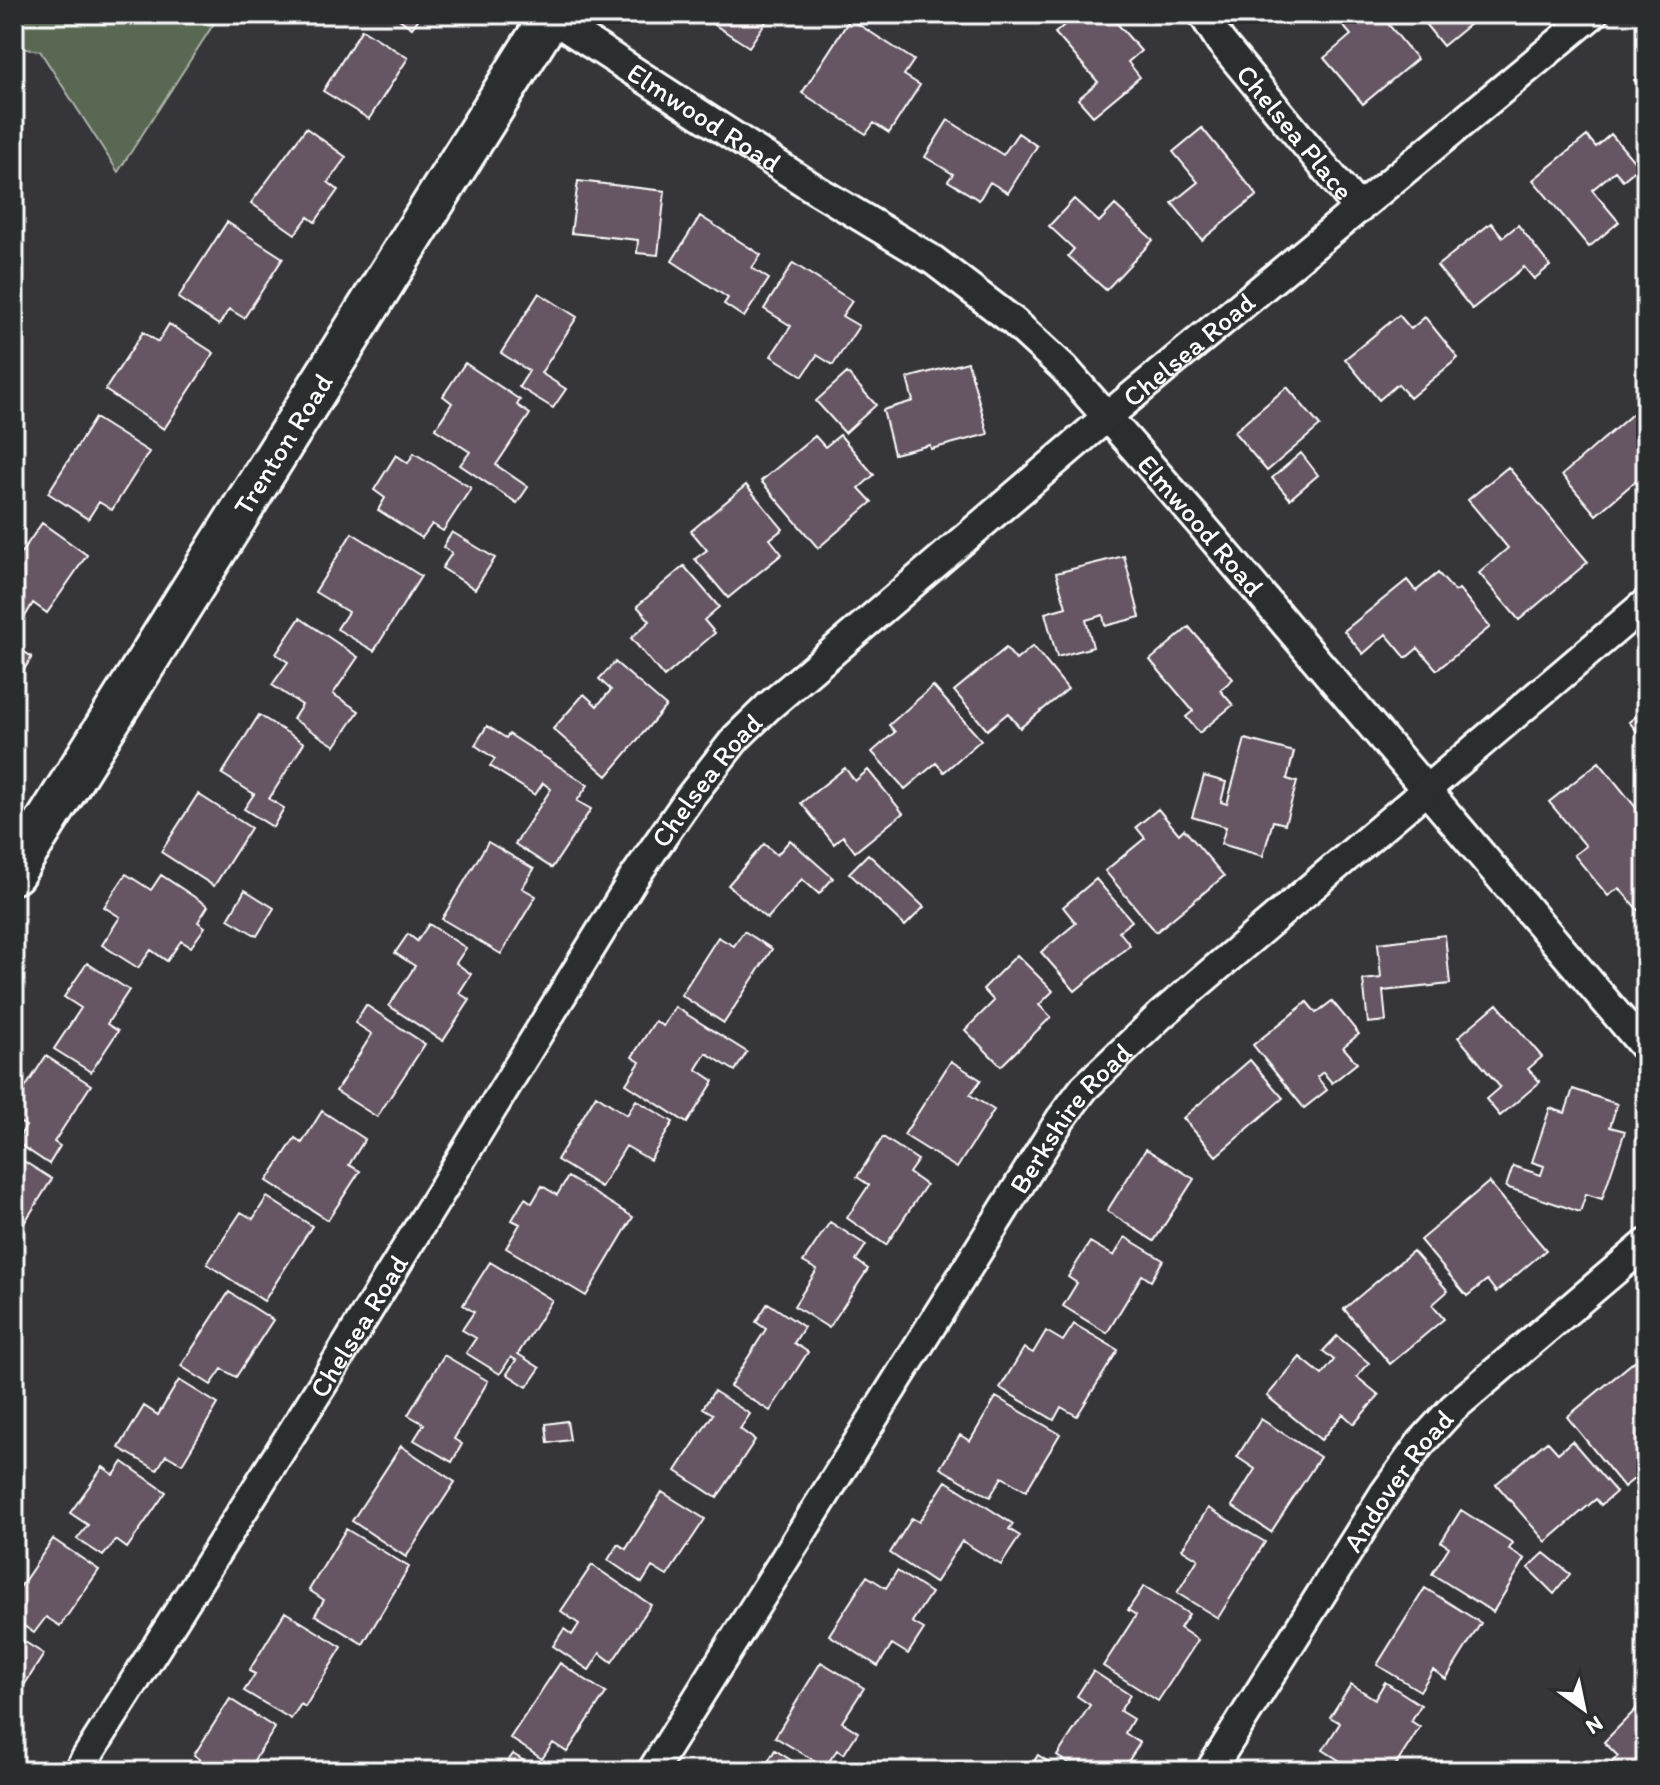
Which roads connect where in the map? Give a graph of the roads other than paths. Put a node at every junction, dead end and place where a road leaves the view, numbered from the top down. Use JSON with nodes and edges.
{"nodes":[{"id":1,"x":1203,"y":14,"type":"edge"},
{"id":2,"x":1593,"y":14,"type":"edge"},
{"id":3,"x":551,"y":16,"type":"edge"},
{"id":4,"x":1359,"y":209,"type":"junction"},
{"id":5,"x":1108,"y":416,"type":"junction"},
{"id":6,"x":1646,"y":603,"type":"edge"},
{"id":7,"x":1426,"y":791,"type":"junction"},
{"id":8,"x":14,"y":873,"type":"edge"},
{"id":9,"x":1646,"y":1049,"type":"edge"},
{"id":10,"x":1646,"y":1244,"type":"edge"},
{"id":11,"x":78,"y":1771,"type":"edge"},
{"id":12,"x":652,"y":1771,"type":"edge"},
{"id":13,"x":1210,"y":1771,"type":"edge"}],
"edges":[{"from":1,"to":4,"type":"street","name":"Chelsea Place"},
{"from":2,"to":4,"type":"street","name":"Chelsea Road"},
{"from":3,"to":5,"type":"street","name":"Elmwood Road"},
{"from":3,"to":8,"type":"main road","name":"Trenton Road"},
{"from":4,"to":5,"type":"street","name":"Chelsea Road"},
{"from":5,"to":7,"type":"street","name":"Elmwood Road"},
{"from":5,"to":11,"type":"street","name":"Chelsea Road"},
{"from":6,"to":7,"type":"street","name":"Berkshire Road"},
{"from":7,"to":9,"type":"street","name":"Elmwood Road"},
{"from":7,"to":12,"type":"street","name":"Berkshire Road"},
{"from":10,"to":13,"type":"street","name":"Andover Road"}]}
